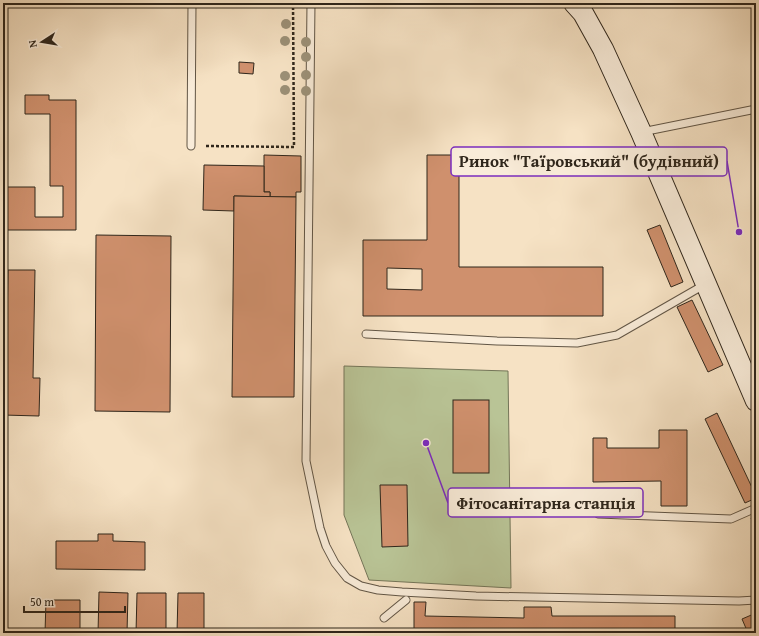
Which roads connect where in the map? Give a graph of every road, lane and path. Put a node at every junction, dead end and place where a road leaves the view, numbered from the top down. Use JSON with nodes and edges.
{"nodes":[{"id":1,"x":192,"y":3,"type":"edge"},
{"id":2,"x":293,"y":3,"type":"edge"},
{"id":3,"x":311,"y":3,"type":"edge"},
{"id":4,"x":574,"y":3,"type":"edge"},
{"id":5,"x":756,"y":109,"type":"edge"},
{"id":6,"x":641,"y":132,"type":"junction"},
{"id":7,"x":191,"y":146,"type":"dead end"},
{"id":8,"x":206,"y":146,"type":"dead end"},
{"id":9,"x":706,"y":284,"type":"junction"},
{"id":10,"x":366,"y":334,"type":"dead end"},
{"id":11,"x":756,"y":401,"type":"edge"},
{"id":12,"x":756,"y":508,"type":"edge"},
{"id":13,"x":598,"y":514,"type":"dead end"},
{"id":14,"x":405,"y":592,"type":"junction"},
{"id":15,"x":756,"y":600,"type":"edge"},
{"id":16,"x":384,"y":618,"type":"dead end"}],
"edges":[{"from":1,"to":7,"type":"lane"},
{"from":2,"to":8,"type":"path"},
{"from":3,"to":14,"type":"lane"},
{"from":4,"to":6,"type":"main road"},
{"from":5,"to":6,"type":"lane"},
{"from":6,"to":9,"type":"main road"},
{"from":9,"to":10,"type":"lane"},
{"from":9,"to":11,"type":"main road"},
{"from":12,"to":13,"type":"lane"},
{"from":14,"to":15,"type":"lane"},
{"from":14,"to":16,"type":"lane"}]}
